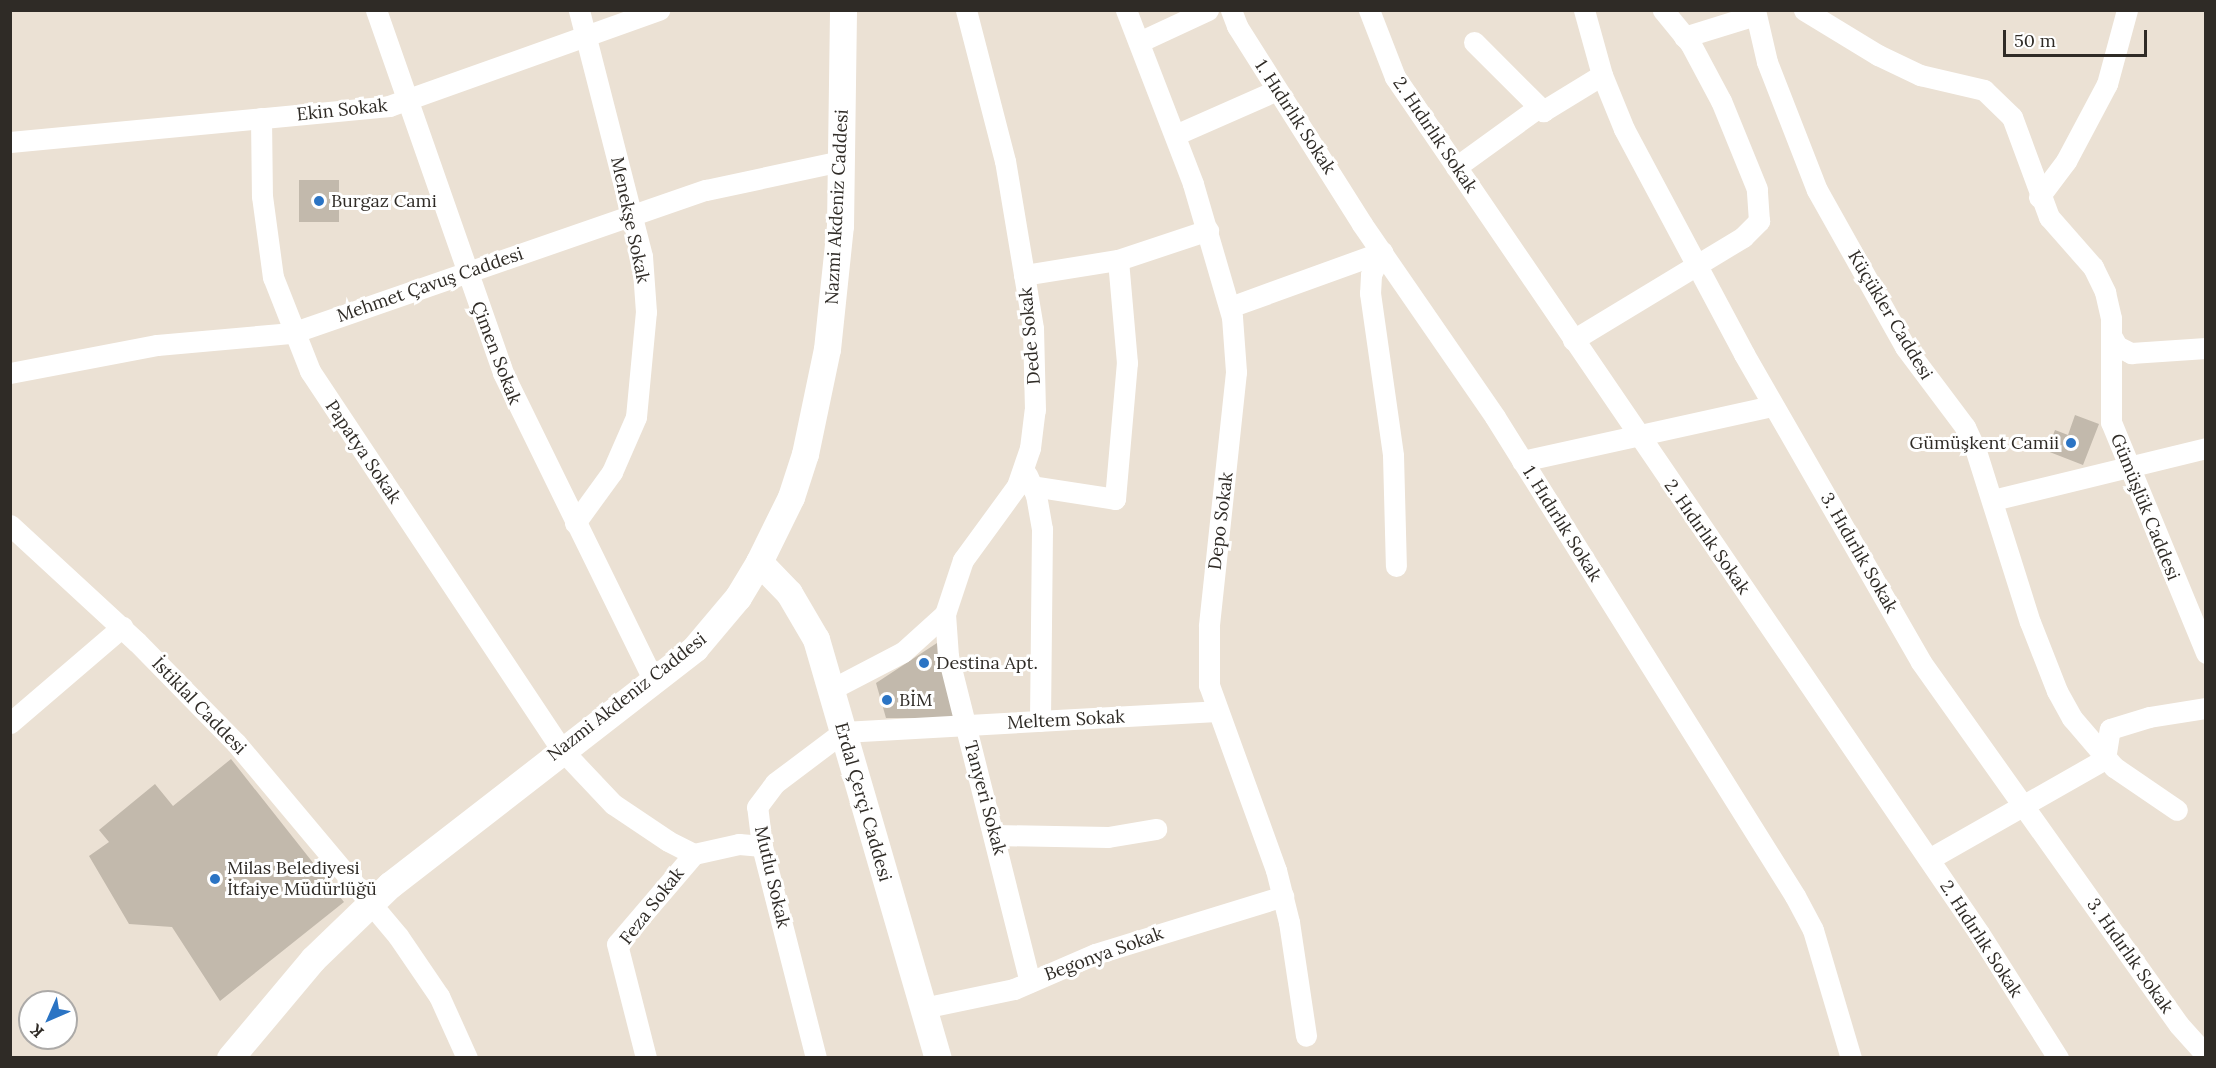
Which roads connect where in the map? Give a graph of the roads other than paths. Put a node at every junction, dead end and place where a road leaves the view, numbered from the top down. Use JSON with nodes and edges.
{"nodes":[{"id":1,"x":376,"y":10,"type":"edge"},
{"id":2,"x":579,"y":10,"type":"edge"},
{"id":3,"x":659,"y":10,"type":"edge"},
{"id":4,"x":843,"y":10,"type":"edge"},
{"id":5,"x":966,"y":10,"type":"edge"},
{"id":6,"x":1126,"y":10,"type":"edge"},
{"id":7,"x":1208,"y":10,"type":"edge"},
{"id":8,"x":1231,"y":10,"type":"edge"},
{"id":9,"x":1370,"y":10,"type":"edge"},
{"id":10,"x":1584,"y":10,"type":"edge"},
{"id":11,"x":1663,"y":10,"type":"edge"},
{"id":12,"x":1804,"y":10,"type":"edge"},
{"id":13,"x":2127,"y":10,"type":"edge"},
{"id":14,"x":1755,"y":13,"type":"edge"},
{"id":15,"x":587,"y":36,"type":"junction"},
{"id":16,"x":1684,"y":37,"type":"junction"},
{"id":17,"x":1139,"y":42,"type":"junction"},
{"id":18,"x":1474,"y":42,"type":"dead end"},
{"id":19,"x":1602,"y":75,"type":"junction"},
{"id":20,"x":1277,"y":90,"type":"junction"},
{"id":21,"x":407,"y":102,"type":"junction"},
{"id":22,"x":1539,"y":107,"type":"junction"},
{"id":23,"x":261,"y":118,"type":"junction"},
{"id":24,"x":1175,"y":135,"type":"junction"},
{"id":25,"x":10,"y":142,"type":"edge"},
{"id":26,"x":841,"y":161,"type":"junction"},
{"id":27,"x":1456,"y":167,"type":"junction"},
{"id":28,"x":2039,"y":197,"type":"junction"},
{"id":29,"x":632,"y":216,"type":"junction"},
{"id":30,"x":1208,"y":230,"type":"junction"},
{"id":31,"x":1382,"y":252,"type":"junction"},
{"id":32,"x":1118,"y":260,"type":"junction"},
{"id":33,"x":1697,"y":264,"type":"junction"},
{"id":34,"x":465,"y":272,"type":"junction"},
{"id":35,"x":1024,"y":275,"type":"junction"},
{"id":36,"x":1230,"y":307,"type":"junction"},
{"id":37,"x":292,"y":333,"type":"junction"},
{"id":38,"x":2112,"y":337,"type":"junction"},
{"id":39,"x":1572,"y":340,"type":"junction"},
{"id":40,"x":2205,"y":348,"type":"edge"},
{"id":41,"x":10,"y":373,"type":"edge"},
{"id":42,"x":1773,"y":406,"type":"junction"},
{"id":43,"x":1637,"y":435,"type":"junction"},
{"id":44,"x":2205,"y":448,"type":"edge"},
{"id":45,"x":1522,"y":460,"type":"junction"},
{"id":46,"x":2126,"y":468,"type":"junction"},
{"id":47,"x":1028,"y":478,"type":"junction"},
{"id":48,"x":1993,"y":500,"type":"junction"},
{"id":49,"x":574,"y":523,"type":"junction"},
{"id":50,"x":11,"y":525,"type":"edge"},
{"id":51,"x":759,"y":562,"type":"junction"},
{"id":52,"x":1396,"y":566,"type":"dead end"},
{"id":53,"x":945,"y":614,"type":"junction"},
{"id":54,"x":122,"y":627,"type":"junction"},
{"id":55,"x":2205,"y":653,"type":"edge"},
{"id":56,"x":653,"y":679,"type":"junction"},
{"id":57,"x":830,"y":690,"type":"junction"},
{"id":58,"x":2205,"y":708,"type":"edge"},
{"id":59,"x":1216,"y":711,"type":"junction"},
{"id":60,"x":1040,"y":721,"type":"junction"},
{"id":61,"x":10,"y":723,"type":"edge"},
{"id":62,"x":966,"y":725,"type":"junction"},
{"id":63,"x":843,"y":732,"type":"junction"},
{"id":64,"x":561,"y":749,"type":"junction"},
{"id":65,"x":2105,"y":759,"type":"junction"},
{"id":66,"x":2023,"y":806,"type":"junction"},
{"id":67,"x":2177,"y":810,"type":"dead end"},
{"id":68,"x":1156,"y":829,"type":"dead end"},
{"id":69,"x":996,"y":835,"type":"junction"},
{"id":70,"x":762,"y":846,"type":"junction"},
{"id":71,"x":694,"y":854,"type":"junction"},
{"id":72,"x":1929,"y":859,"type":"junction"},
{"id":73,"x":1283,"y":896,"type":"junction"},
{"id":74,"x":369,"y":904,"type":"junction"},
{"id":75,"x":1030,"y":982,"type":"junction"},
{"id":76,"x":923,"y":1008,"type":"junction"},
{"id":77,"x":1306,"y":1036,"type":"dead end"},
{"id":78,"x":2205,"y":1055,"type":"edge"},
{"id":79,"x":230,"y":1058,"type":"edge"},
{"id":80,"x":467,"y":1058,"type":"edge"},
{"id":81,"x":646,"y":1058,"type":"edge"},
{"id":82,"x":816,"y":1058,"type":"edge"},
{"id":83,"x":938,"y":1058,"type":"edge"},
{"id":84,"x":1851,"y":1058,"type":"edge"},
{"id":85,"x":2058,"y":1058,"type":"edge"}],
"edges":[{"from":1,"to":21,"type":"street","name":"Çimen Sokak"},
{"from":2,"to":15,"type":"street","name":"Menekşe Sokak"},
{"from":3,"to":15,"type":"street","name":"Ekin Sokak"},
{"from":4,"to":26,"type":"street","name":"Nazmi Akdeniz Caddesi"},
{"from":5,"to":35,"type":"street","name":"Dede Sokak"},
{"from":6,"to":17,"type":"street","name":"Depo Sokak"},
{"from":7,"to":17,"type":"street"},
{"from":8,"to":20,"type":"street","name":"1. Hıdırlık Sokak"},
{"from":9,"to":27,"type":"street","name":"2. Hıdırlık Sokak"},
{"from":10,"to":19,"type":"street","name":"3. Hıdırlık Sokak"},
{"from":11,"to":16,"type":"street"},
{"from":12,"to":28,"type":"street","name":"Gümüşlük Caddesi"},
{"from":13,"to":28,"type":"street"},
{"from":14,"to":16,"type":"street"},
{"from":14,"to":48,"type":"street","name":"Küçükler Caddesi"},
{"from":15,"to":21,"type":"street","name":"Ekin Sokak"},
{"from":15,"to":29,"type":"street","name":"Menekşe Sokak"},
{"from":16,"to":33,"type":"street"},
{"from":17,"to":24,"type":"street","name":"Depo Sokak"},
{"from":18,"to":22,"type":"street"},
{"from":19,"to":22,"type":"street"},
{"from":19,"to":33,"type":"street","name":"3. Hıdırlık Sokak"},
{"from":20,"to":24,"type":"street"},
{"from":20,"to":31,"type":"street","name":"1. Hıdırlık Sokak"},
{"from":21,"to":23,"type":"street","name":"Ekin Sokak"},
{"from":21,"to":34,"type":"street","name":"Çimen Sokak"},
{"from":22,"to":27,"type":"street"},
{"from":23,"to":25,"type":"street","name":"Ekin Sokak"},
{"from":23,"to":37,"type":"street","name":"Papatya Sokak"},
{"from":24,"to":30,"type":"street","name":"Depo Sokak"},
{"from":26,"to":29,"type":"street","name":"Mehmet Çavuş Caddesi"},
{"from":26,"to":51,"type":"street","name":"Nazmi Akdeniz Caddesi"},
{"from":27,"to":39,"type":"street","name":"2. Hıdırlık Sokak"},
{"from":28,"to":38,"type":"street","name":"Gümüşlük Caddesi"},
{"from":29,"to":34,"type":"street","name":"Mehmet Çavuş Caddesi"},
{"from":29,"to":49,"type":"street","name":"Menekşe Sokak"},
{"from":30,"to":32,"type":"street"},
{"from":30,"to":36,"type":"street","name":"Depo Sokak"},
{"from":31,"to":36,"type":"street"},
{"from":31,"to":45,"type":"street","name":"1. Hıdırlık Sokak"},
{"from":31,"to":52,"type":"street"},
{"from":32,"to":35,"type":"street"},
{"from":32,"to":47,"type":"street"},
{"from":33,"to":39,"type":"street"},
{"from":33,"to":42,"type":"street","name":"3. Hıdırlık Sokak"},
{"from":34,"to":37,"type":"street","name":"Mehmet Çavuş Caddesi"},
{"from":34,"to":49,"type":"street","name":"Çimen Sokak"},
{"from":35,"to":47,"type":"street","name":"Dede Sokak"},
{"from":36,"to":59,"type":"street","name":"Depo Sokak"},
{"from":37,"to":41,"type":"street","name":"Mehmet Çavuş Caddesi"},
{"from":37,"to":64,"type":"street","name":"Papatya Sokak"},
{"from":38,"to":40,"type":"street"},
{"from":38,"to":46,"type":"street","name":"Gümüşlük Caddesi"},
{"from":39,"to":43,"type":"street","name":"2. Hıdırlık Sokak"},
{"from":42,"to":43,"type":"street"},
{"from":42,"to":66,"type":"street","name":"3. Hıdırlık Sokak"},
{"from":43,"to":45,"type":"street"},
{"from":43,"to":72,"type":"street","name":"2. Hıdırlık Sokak"},
{"from":44,"to":46,"type":"street"},
{"from":45,"to":84,"type":"street","name":"1. Hıdırlık Sokak"},
{"from":46,"to":48,"type":"street"},
{"from":46,"to":55,"type":"street","name":"Gümüşlük Caddesi"},
{"from":47,"to":53,"type":"street","name":"Dede Sokak"},
{"from":47,"to":60,"type":"street"},
{"from":48,"to":65,"type":"street","name":"Küçükler Caddesi"},
{"from":49,"to":56,"type":"street","name":"Çimen Sokak"},
{"from":50,"to":54,"type":"street","name":"İstiklal Caddesi"},
{"from":51,"to":56,"type":"street","name":"Nazmi Akdeniz Caddesi"},
{"from":51,"to":57,"type":"street","name":"Erdal Çerçi Caddesi"},
{"from":53,"to":57,"type":"street","name":"Dede Sokak"},
{"from":53,"to":62,"type":"street","name":"Tanyeri Sokak"},
{"from":54,"to":61,"type":"street"},
{"from":54,"to":74,"type":"street","name":"İstiklal Caddesi"},
{"from":56,"to":64,"type":"street","name":"Nazmi Akdeniz Caddesi"},
{"from":57,"to":63,"type":"street","name":"Erdal Çerçi Caddesi"},
{"from":58,"to":65,"type":"street"},
{"from":59,"to":60,"type":"street","name":"Meltem Sokak"},
{"from":59,"to":73,"type":"street","name":"Depo Sokak"},
{"from":60,"to":62,"type":"street","name":"Meltem Sokak"},
{"from":62,"to":63,"type":"street","name":"Meltem Sokak"},
{"from":62,"to":69,"type":"street","name":"Tanyeri Sokak"},
{"from":63,"to":70,"type":"street","name":"Mutlu Sokak"},
{"from":63,"to":76,"type":"street","name":"Erdal Çerçi Caddesi"},
{"from":64,"to":71,"type":"street","name":"Feza Sokak"},
{"from":64,"to":74,"type":"street","name":"Nazmi Akdeniz Caddesi"},
{"from":65,"to":66,"type":"street"},
{"from":65,"to":67,"type":"street","name":"Küçükler Caddesi"},
{"from":66,"to":72,"type":"street"},
{"from":66,"to":78,"type":"street","name":"3. Hıdırlık Sokak"},
{"from":68,"to":69,"type":"street"},
{"from":69,"to":75,"type":"street","name":"Tanyeri Sokak"},
{"from":70,"to":71,"type":"street"},
{"from":70,"to":82,"type":"street","name":"Mutlu Sokak"},
{"from":71,"to":81,"type":"street","name":"Feza Sokak"},
{"from":72,"to":85,"type":"street","name":"2. Hıdırlık Sokak"},
{"from":73,"to":75,"type":"street","name":"Begonya Sokak"},
{"from":73,"to":77,"type":"street","name":"Depo Sokak"},
{"from":74,"to":79,"type":"street","name":"Nazmi Akdeniz Caddesi"},
{"from":74,"to":80,"type":"street","name":"İstiklal Caddesi"},
{"from":75,"to":76,"type":"street","name":"Begonya Sokak"},
{"from":76,"to":83,"type":"street","name":"Erdal Çerçi Caddesi"}]}
